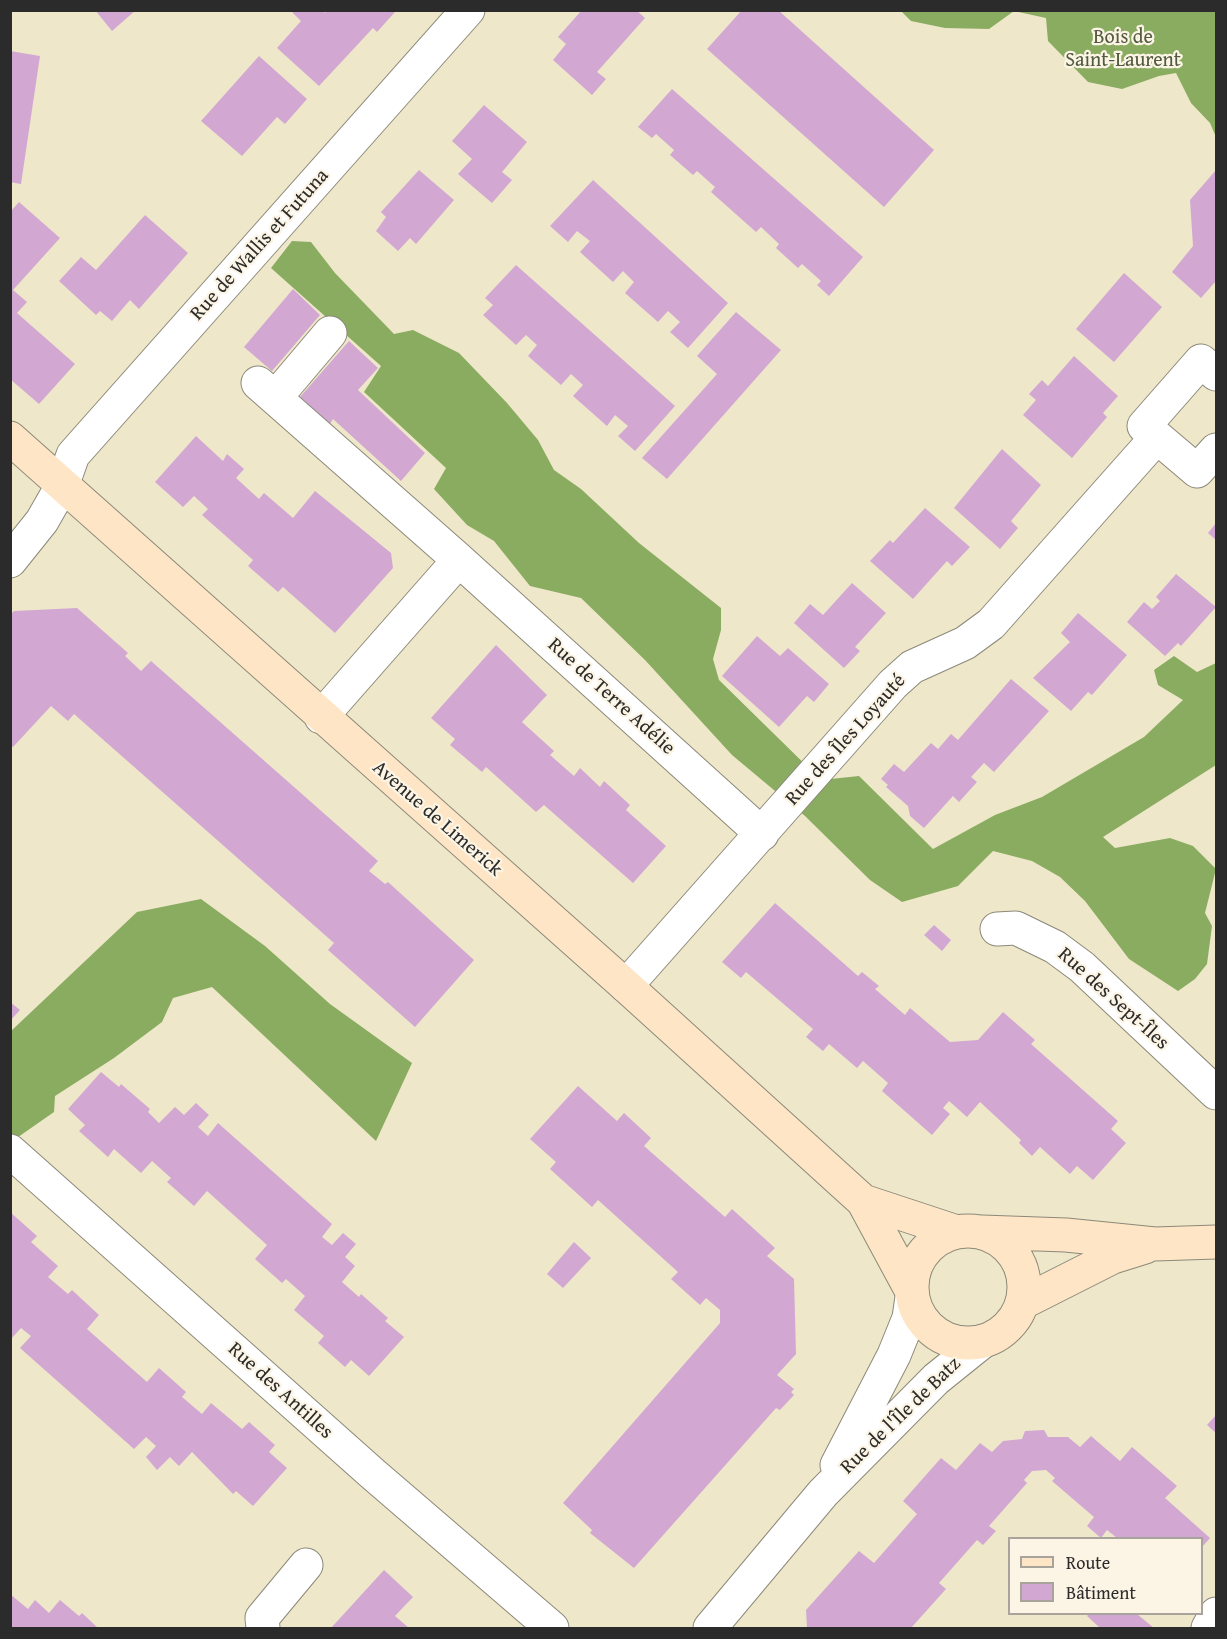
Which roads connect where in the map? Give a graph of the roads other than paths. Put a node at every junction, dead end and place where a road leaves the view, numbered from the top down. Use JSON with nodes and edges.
{"nodes":[{"id":1,"x":468,"y":10,"type":"edge"},
{"id":2,"x":330,"y":333,"type":"dead end"},
{"id":3,"x":1216,"y":374,"type":"edge"},
{"id":4,"x":1157,"y":437,"type":"junction"},
{"id":5,"x":10,"y":438,"type":"edge"},
{"id":6,"x":1216,"y":450,"type":"edge"},
{"id":7,"x":62,"y":486,"type":"junction"},
{"id":8,"x":459,"y":560,"type":"junction"},
{"id":9,"x":10,"y":561,"type":"edge"},
{"id":10,"x":321,"y":717,"type":"junction"},
{"id":11,"x":762,"y":834,"type":"junction"},
{"id":12,"x":997,"y":929,"type":"dead end"},
{"id":13,"x":626,"y":986,"type":"junction"},
{"id":14,"x":1216,"y":1093,"type":"edge"},
{"id":15,"x":10,"y":1151,"type":"edge"},
{"id":16,"x":863,"y":1202,"type":"junction"},
{"id":17,"x":967,"y":1232,"type":"junction"},
{"id":18,"x":1216,"y":1242,"type":"edge"},
{"id":19,"x":1155,"y":1244,"type":"junction"},
{"id":20,"x":911,"y":1292,"type":"junction"},
{"id":21,"x":1022,"y":1303,"type":"junction"},
{"id":22,"x":982,"y":1342,"type":"junction"},
{"id":23,"x":823,"y":1493,"type":"junction"},
{"id":24,"x":306,"y":1565,"type":"dead end"},
{"id":25,"x":1216,"y":1614,"type":"edge"},
{"id":26,"x":263,"y":1629,"type":"edge"},
{"id":27,"x":552,"y":1629,"type":"edge"},
{"id":28,"x":710,"y":1629,"type":"edge"},
{"id":29,"x":1208,"y":1629,"type":"edge"}],
"edges":[{"from":1,"to":7,"type":"street","name":"Rue de Wallis et Futuna"},
{"from":2,"to":8,"type":"street","name":"Rue de Terre Adélie"},
{"from":3,"to":4,"type":"street"},
{"from":4,"to":6,"type":"street"},
{"from":4,"to":11,"type":"street","name":"Rue des Îles Loyauté"},
{"from":5,"to":7,"type":"street","name":"Avenue de Limerick"},
{"from":7,"to":9,"type":"street","name":"Rue de Wallis et Futuna"},
{"from":7,"to":10,"type":"street","name":"Avenue de Limerick"},
{"from":8,"to":10,"type":"street"},
{"from":8,"to":11,"type":"street","name":"Rue de Terre Adélie"},
{"from":10,"to":13,"type":"street","name":"Avenue de Limerick"},
{"from":11,"to":13,"type":"street","name":"Rue des Îles Loyauté"},
{"from":12,"to":14,"type":"street","name":"Rue des Sept-Îles"},
{"from":13,"to":16,"type":"street","name":"Avenue de Limerick"},
{"from":15,"to":27,"type":"street","name":"Rue des Antilles"},
{"from":16,"to":17,"type":"street","name":"Avenue de Limerick"},
{"from":16,"to":20,"type":"street","name":"Avenue de Limerick"},
{"from":17,"to":19,"type":"street","name":"Avenue de Limerick"},
{"from":17,"to":20,"type":"street"},
{"from":17,"to":21,"type":"street"},
{"from":18,"to":19,"type":"street","name":"Avenue de Limerick"},
{"from":19,"to":21,"type":"street","name":"Avenue de Limerick"},
{"from":20,"to":22,"type":"street"},
{"from":20,"to":23,"type":"street","name":"Rue de l'Île de Batz"},
{"from":21,"to":22,"type":"street"},
{"from":22,"to":23,"type":"street","name":"Rue de l'Île de Batz"},
{"from":23,"to":28,"type":"street","name":"Rue de l'Île de Batz"},
{"from":24,"to":26,"type":"street"},
{"from":25,"to":29,"type":"street"}]}
